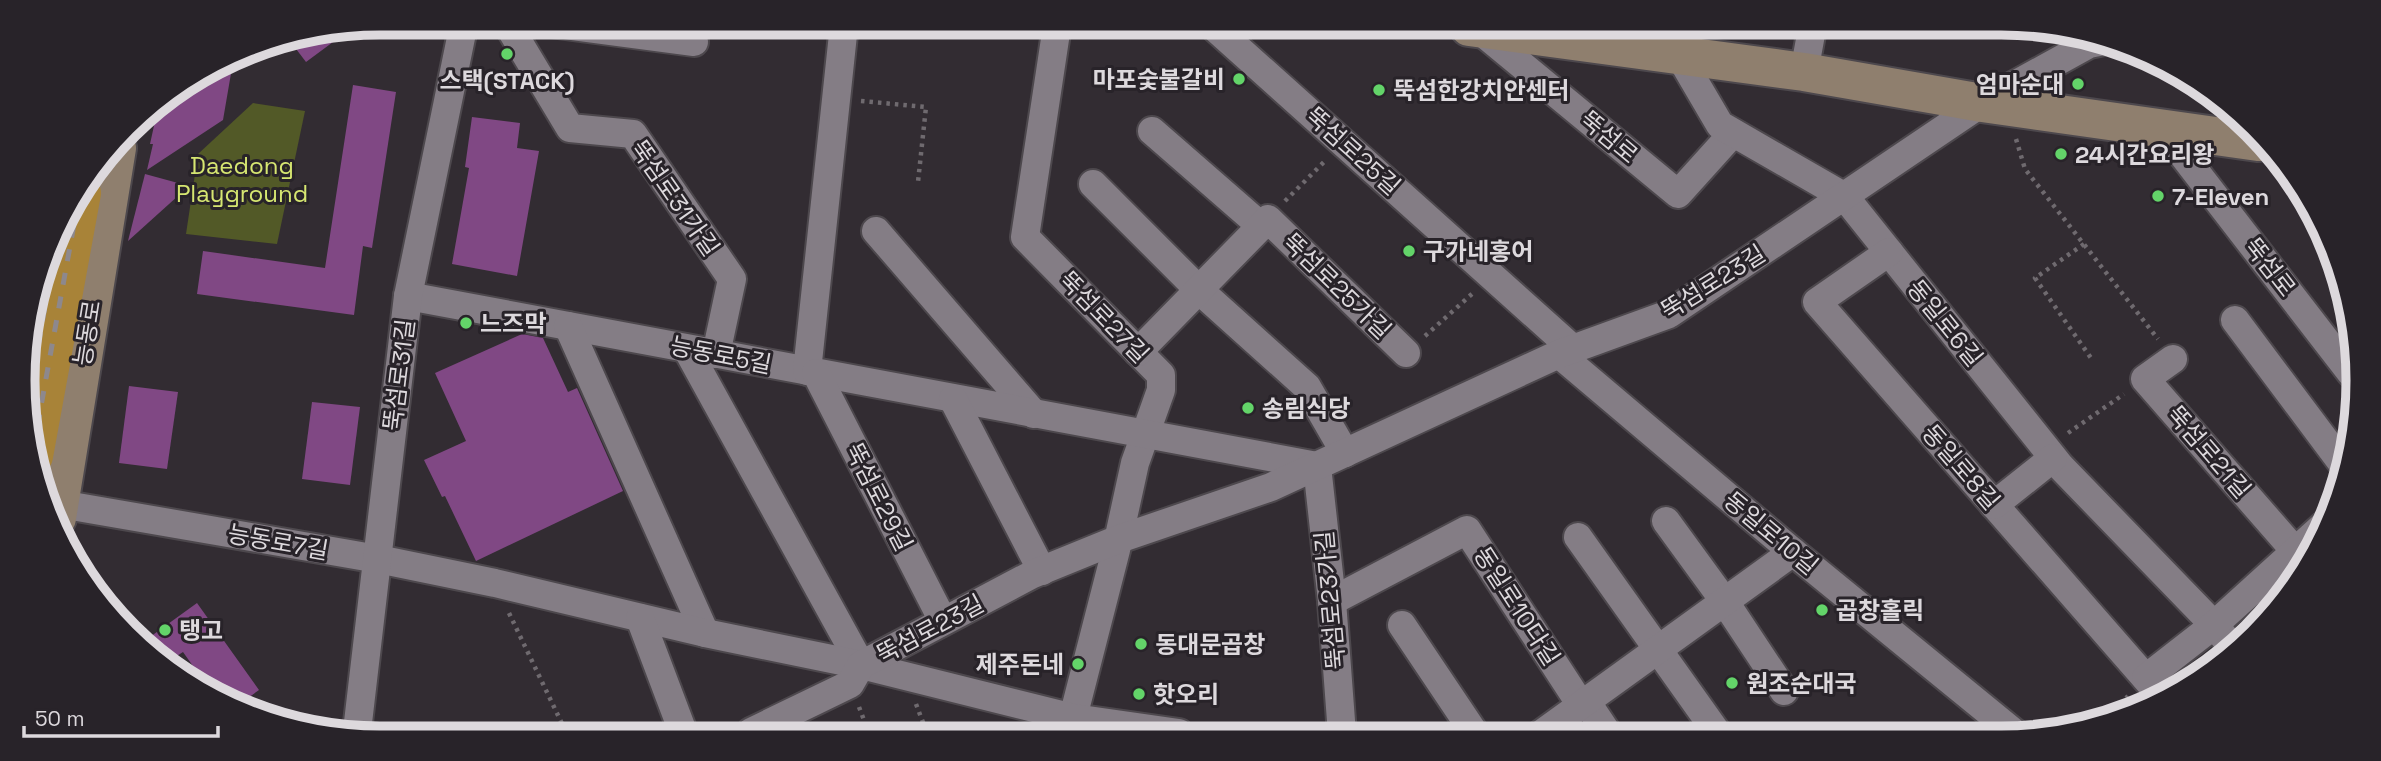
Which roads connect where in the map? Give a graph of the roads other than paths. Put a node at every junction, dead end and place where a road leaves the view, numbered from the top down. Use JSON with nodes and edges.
{"nodes":[{"id":1,"x":462,"y":35,"type":"edge"},
{"id":2,"x":514,"y":35,"type":"edge"},
{"id":3,"x":641,"y":35,"type":"edge"},
{"id":4,"x":843,"y":35,"type":"edge"},
{"id":5,"x":1056,"y":35,"type":"edge"},
{"id":6,"x":1223,"y":35,"type":"edge"},
{"id":7,"x":1482,"y":35,"type":"edge"},
{"id":8,"x":1811,"y":35,"type":"edge"},
{"id":9,"x":1587,"y":36,"type":"edge"},
{"id":10,"x":694,"y":42,"type":"dead end"},
{"id":11,"x":2086,"y":46,"type":"edge"},
{"id":12,"x":1679,"y":55,"type":"junction"},
{"id":13,"x":1804,"y":72,"type":"junction"},
{"id":14,"x":1994,"y":105,"type":"junction"},
{"id":15,"x":2162,"y":128,"type":"junction"},
{"id":16,"x":1152,"y":131,"type":"dead end"},
{"id":17,"x":1733,"y":133,"type":"junction"},
{"id":18,"x":2249,"y":141,"type":"edge"},
{"id":19,"x":115,"y":160,"type":"edge"},
{"id":20,"x":1093,"y":184,"type":"dead end"},
{"id":21,"x":1845,"y":197,"type":"junction"},
{"id":22,"x":78,"y":214,"type":"edge"},
{"id":23,"x":1264,"y":222,"type":"junction"},
{"id":24,"x":876,"y":231,"type":"dead end"},
{"id":25,"x":1889,"y":252,"type":"junction"},
{"id":26,"x":53,"y":269,"type":"edge"},
{"id":27,"x":1199,"y":290,"type":"junction"},
{"id":28,"x":408,"y":296,"type":"junction"},
{"id":29,"x":2235,"y":320,"type":"dead end"},
{"id":30,"x":568,"y":326,"type":"junction"},
{"id":31,"x":687,"y":349,"type":"junction"},
{"id":32,"x":1566,"y":351,"type":"junction"},
{"id":33,"x":1138,"y":352,"type":"junction"},
{"id":34,"x":1406,"y":353,"type":"road end"},
{"id":35,"x":716,"y":354,"type":"junction"},
{"id":36,"x":2173,"y":359,"type":"road end"},
{"id":37,"x":36,"y":362,"type":"edge"},
{"id":38,"x":2345,"y":366,"type":"edge"},
{"id":39,"x":811,"y":372,"type":"junction"},
{"id":40,"x":953,"y":399,"type":"junction"},
{"id":41,"x":1034,"y":414,"type":"junction"},
{"id":42,"x":39,"y":430,"type":"edge"},
{"id":43,"x":1145,"y":435,"type":"junction"},
{"id":44,"x":1345,"y":453,"type":"junction"},
{"id":45,"x":2050,"y":453,"type":"junction"},
{"id":46,"x":2337,"y":456,"type":"edge"},
{"id":47,"x":1317,"y":466,"type":"junction"},
{"id":48,"x":1994,"y":505,"type":"junction"},
{"id":49,"x":59,"y":509,"type":"edge"},
{"id":50,"x":60,"y":511,"type":"edge"},
{"id":51,"x":1666,"y":521,"type":"dead end"},
{"id":52,"x":1578,"y":537,"type":"dead end"},
{"id":53,"x":1119,"y":539,"type":"junction"},
{"id":54,"x":2305,"y":544,"type":"edge"},
{"id":55,"x":1793,"y":552,"type":"junction"},
{"id":56,"x":2296,"y":552,"type":"junction"},
{"id":57,"x":378,"y":559,"type":"junction"},
{"id":58,"x":1042,"y":571,"type":"junction"},
{"id":59,"x":1332,"y":601,"type":"junction"},
{"id":60,"x":1725,"y":601,"type":"junction"},
{"id":61,"x":640,"y":618,"type":"junction"},
{"id":62,"x":943,"y":621,"type":"junction"},
{"id":63,"x":1402,"y":625,"type":"dead end"},
{"id":64,"x":2214,"y":625,"type":"junction"},
{"id":65,"x":705,"y":633,"type":"junction"},
{"id":66,"x":2227,"y":641,"type":"edge"},
{"id":67,"x":1658,"y":650,"type":"junction"},
{"id":68,"x":861,"y":665,"type":"junction"},
{"id":69,"x":2154,"y":688,"type":"edge"},
{"id":70,"x":1784,"y":691,"type":"dead end"},
{"id":71,"x":1584,"y":703,"type":"junction"},
{"id":72,"x":358,"y":725,"type":"edge"},
{"id":73,"x":1071,"y":725,"type":"edge"},
{"id":74,"x":681,"y":726,"type":"edge"},
{"id":75,"x":763,"y":726,"type":"edge"},
{"id":76,"x":1341,"y":726,"type":"edge"},
{"id":77,"x":1470,"y":726,"type":"edge"},
{"id":78,"x":1552,"y":726,"type":"edge"},
{"id":79,"x":1602,"y":726,"type":"edge"},
{"id":80,"x":1711,"y":726,"type":"edge"},
{"id":81,"x":2006,"y":726,"type":"edge"}],
"edges":[{"from":1,"to":28,"type":"street","name":"뚝섬로31길"},
{"from":2,"to":35,"type":"street","name":"뚝섬로31가길"},
{"from":3,"to":10,"type":"street"},
{"from":4,"to":39,"type":"street"},
{"from":5,"to":33,"type":"street","name":"뚝섬로27길"},
{"from":6,"to":32,"type":"street","name":"뚝섬로25길"},
{"from":7,"to":17,"type":"street","name":"뚝섬로"},
{"from":8,"to":13,"type":"street"},
{"from":9,"to":12,"type":"main road","name":"뚝섬로"},
{"from":11,"to":14,"type":"street"},
{"from":12,"to":13,"type":"main road","name":"뚝섬로"},
{"from":12,"to":17,"type":"street"},
{"from":13,"to":14,"type":"main road","name":"뚝섬로"},
{"from":14,"to":15,"type":"main road","name":"뚝섬로"},
{"from":14,"to":21,"type":"street","name":"뚝섬로23길"},
{"from":15,"to":18,"type":"main road","name":"뚝섬로"},
{"from":15,"to":38,"type":"street","name":"뚝섬로"},
{"from":16,"to":23,"type":"street","name":"뚝섬로25가길"},
{"from":17,"to":21,"type":"street"},
{"from":19,"to":49,"type":"main road","name":"능동로"},
{"from":20,"to":27,"type":"street"},
{"from":21,"to":25,"type":"street","name":"동일로6길"},
{"from":21,"to":32,"type":"street","name":"뚝섬로23길"},
{"from":22,"to":42,"type":"highway"},
{"from":23,"to":27,"type":"street","name":"뚝섬로25가길"},
{"from":23,"to":34,"type":"street","name":"뚝섬로25가길"},
{"from":24,"to":41,"type":"street"},
{"from":25,"to":45,"type":"street","name":"동일로6길"},
{"from":25,"to":48,"type":"street","name":"동일로8길"},
{"from":26,"to":37,"type":"highway"},
{"from":27,"to":33,"type":"street","name":"뚝섬로25가길"},
{"from":27,"to":44,"type":"street"},
{"from":28,"to":30,"type":"street","name":"능동로5길"},
{"from":28,"to":57,"type":"street","name":"뚝섬로31길"},
{"from":29,"to":46,"type":"street"},
{"from":30,"to":31,"type":"street","name":"능동로5길"},
{"from":30,"to":65,"type":"street"},
{"from":31,"to":35,"type":"street","name":"능동로5길"},
{"from":31,"to":68,"type":"street"},
{"from":32,"to":44,"type":"street","name":"뚝섬로23길"},
{"from":32,"to":55,"type":"street","name":"동일로10길"},
{"from":33,"to":43,"type":"street","name":"뚝섬로27길"},
{"from":35,"to":39,"type":"street","name":"능동로5길"},
{"from":36,"to":56,"type":"street","name":"뚝섬로21길"},
{"from":39,"to":40,"type":"street","name":"능동로5길"},
{"from":39,"to":62,"type":"street","name":"뚝섬로29길"},
{"from":40,"to":41,"type":"street","name":"능동로5길"},
{"from":40,"to":58,"type":"street"},
{"from":41,"to":43,"type":"street","name":"능동로5길"},
{"from":43,"to":47,"type":"street","name":"능동로5길"},
{"from":43,"to":53,"type":"street","name":"뚝섬로27길"},
{"from":44,"to":47,"type":"street","name":"뚝섬로23길"},
{"from":45,"to":48,"type":"street"},
{"from":45,"to":64,"type":"street","name":"동일로6길"},
{"from":47,"to":53,"type":"street","name":"뚝섬로23길"},
{"from":47,"to":59,"type":"street","name":"뚝섬로23가길"},
{"from":48,"to":69,"type":"street","name":"동일로8길"},
{"from":50,"to":57,"type":"street","name":"능동로7길"},
{"from":51,"to":60,"type":"street"},
{"from":52,"to":67,"type":"street"},
{"from":53,"to":58,"type":"street","name":"뚝섬로23길"},
{"from":53,"to":73,"type":"street","name":"뚝섬로27길"},
{"from":54,"to":56,"type":"street"},
{"from":55,"to":60,"type":"street"},
{"from":55,"to":81,"type":"street","name":"동일로10길"},
{"from":56,"to":64,"type":"street"},
{"from":57,"to":61,"type":"street","name":"능동로7길"},
{"from":57,"to":72,"type":"street","name":"뚝섬로31길"},
{"from":58,"to":62,"type":"street","name":"뚝섬로23길"},
{"from":59,"to":71,"type":"street","name":"동일로10다길"},
{"from":59,"to":76,"type":"street","name":"뚝섬로23가길"},
{"from":60,"to":67,"type":"street"},
{"from":60,"to":70,"type":"street"},
{"from":61,"to":65,"type":"street","name":"능동로7길"},
{"from":61,"to":74,"type":"street"},
{"from":62,"to":68,"type":"street","name":"뚝섬로23길"},
{"from":63,"to":77,"type":"street"},
{"from":64,"to":66,"type":"street","name":"동일로6길"},
{"from":64,"to":69,"type":"street"},
{"from":65,"to":68,"type":"street","name":"능동로7길"},
{"from":67,"to":71,"type":"street"},
{"from":67,"to":80,"type":"street"},
{"from":68,"to":73,"type":"street","name":"능동로7길"},
{"from":68,"to":75,"type":"street","name":"뚝섬로23길"},
{"from":71,"to":78,"type":"street"},
{"from":71,"to":79,"type":"street","name":"동일로10다길"}]}
